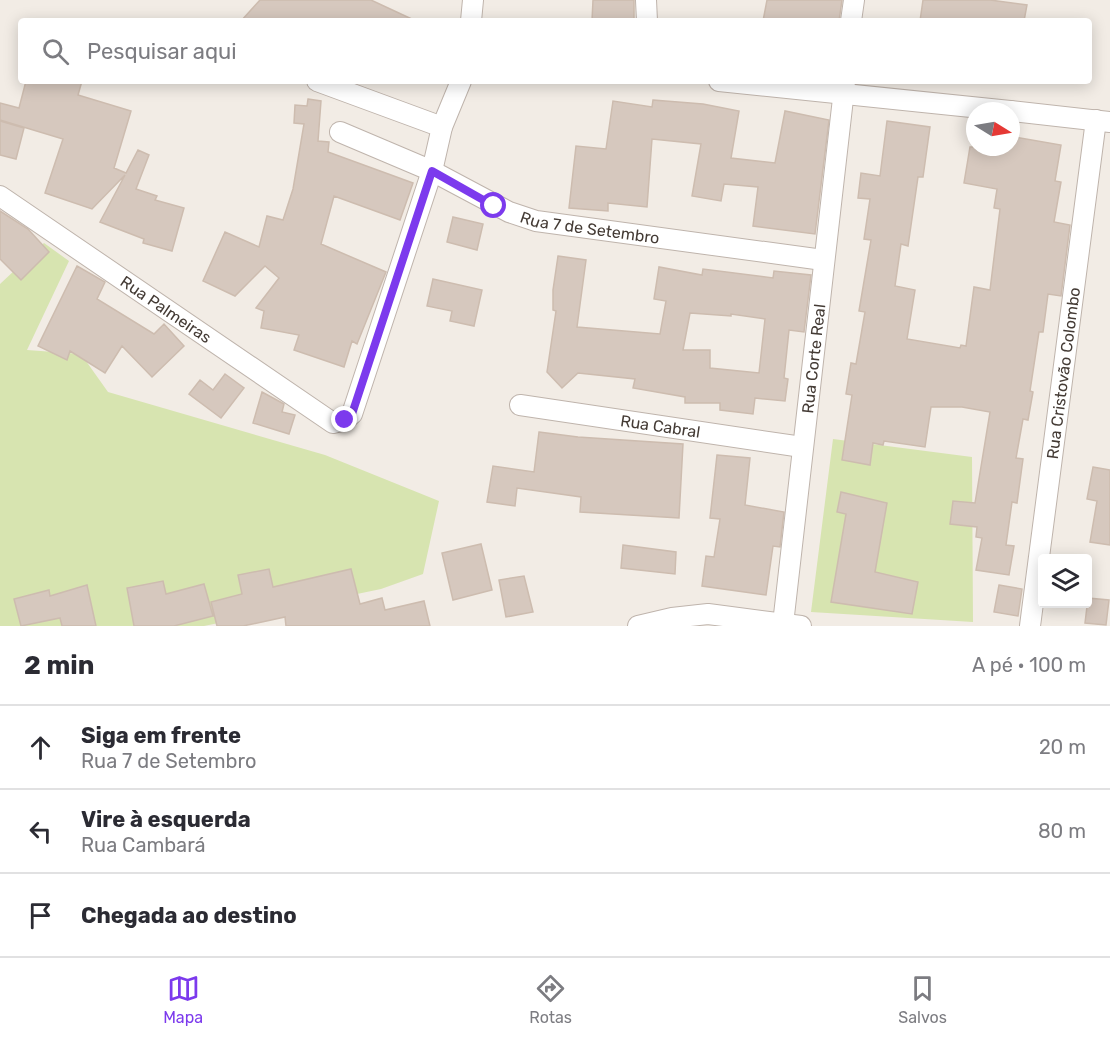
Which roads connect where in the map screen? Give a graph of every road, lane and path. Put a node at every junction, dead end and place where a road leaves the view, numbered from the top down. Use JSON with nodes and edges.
{"nodes":[{"id":1,"x":474,"y":0,"type":"edge"},
{"id":2,"x":646,"y":0,"type":"edge"},
{"id":3,"x":854,"y":0,"type":"edge"},
{"id":4,"x":471,"y":18,"type":"edge"},
{"id":5,"x":646,"y":18,"type":"edge"},
{"id":6,"x":851,"y":18,"type":"edge"},
{"id":7,"x":325,"y":84,"type":"edge"},
{"id":8,"x":460,"y":84,"type":"edge"},
{"id":9,"x":782,"y":84,"type":"edge"},
{"id":10,"x":844,"y":87,"type":"edge"},
{"id":11,"x":966,"y":105,"type":"edge"},
{"id":12,"x":1020,"y":112,"type":"edge"},
{"id":13,"x":1103,"y":121,"type":"edge"},
{"id":14,"x":442,"y":127,"type":"junction"},
{"id":15,"x":340,"y":132,"type":"dead end"},
{"id":16,"x":432,"y":171,"type":"junction"},
{"id":17,"x":0,"y":196,"type":"edge"},
{"id":18,"x":822,"y":260,"type":"junction"},
{"id":19,"x":520,"y":405,"type":"dead end"},
{"id":20,"x":802,"y":447,"type":"junction"},
{"id":21,"x":673,"y":622,"type":"edge"},
{"id":22,"x":792,"y":625,"type":"edge"},
{"id":23,"x":638,"y":626,"type":"edge"},
{"id":24,"x":1030,"y":626,"type":"edge"}],
"edges":[{"from":1,"to":4,"type":"street"},
{"from":2,"to":5,"type":"street"},
{"from":3,"to":6,"type":"street"},
{"from":7,"to":14,"type":"street"},
{"from":8,"to":14,"type":"street"},
{"from":9,"to":10,"type":"street"},
{"from":10,"to":11,"type":"street"},
{"from":10,"to":18,"type":"street","name":"Rua Corte Real"},
{"from":12,"to":13,"type":"street"},
{"from":13,"to":24,"type":"street","name":"Rua Cristovão Colombo"},
{"from":14,"to":16,"type":"street"},
{"from":15,"to":16,"type":"street","name":"Rua 7 de Setembro"},
{"from":16,"to":17,"type":"street","name":"Rua Palmeiras"},
{"from":16,"to":18,"type":"street","name":"Rua 7 de Setembro"},
{"from":18,"to":20,"type":"street","name":"Rua Corte Real"},
{"from":19,"to":20,"type":"street","name":"Rua Cabral"},
{"from":20,"to":22,"type":"street","name":"Rua Corte Real"},
{"from":21,"to":22,"type":"street"},
{"from":21,"to":23,"type":"street"}]}
